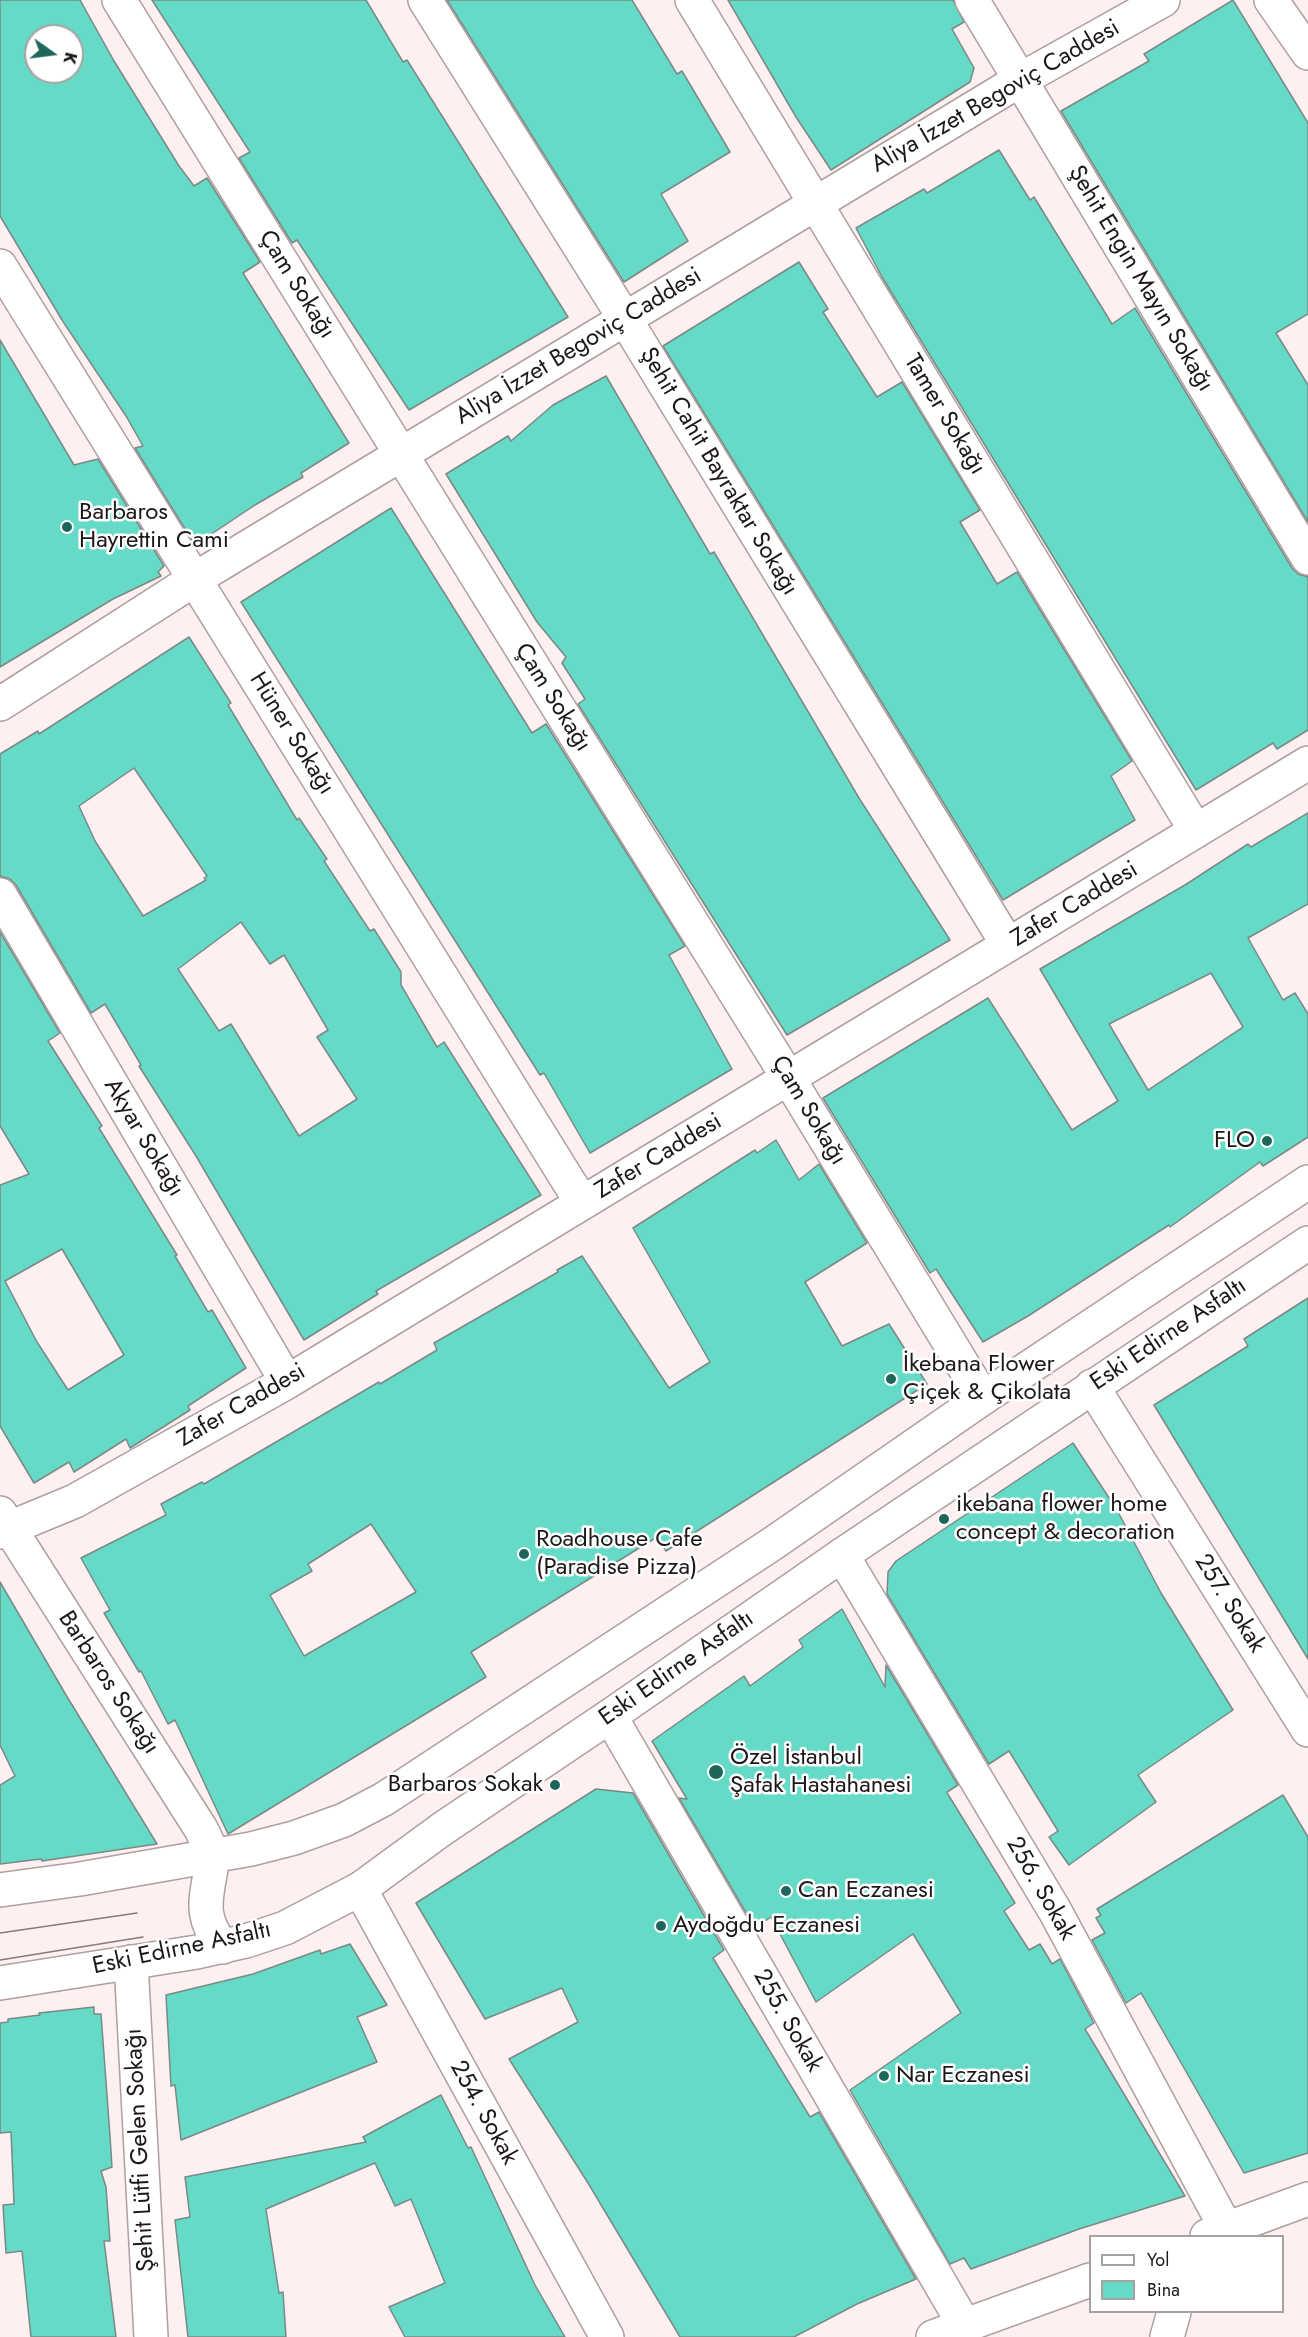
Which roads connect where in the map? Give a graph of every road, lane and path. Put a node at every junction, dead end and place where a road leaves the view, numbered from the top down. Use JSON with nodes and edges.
{"nodes":[{"id":1,"x":119,"y":0,"type":"edge"},
{"id":2,"x":425,"y":0,"type":"edge"},
{"id":3,"x":692,"y":0,"type":"edge"},
{"id":4,"x":972,"y":0,"type":"edge"},
{"id":5,"x":1163,"y":0,"type":"edge"},
{"id":6,"x":1271,"y":0,"type":"edge"},
{"id":7,"x":1308,"y":53,"type":"edge"},
{"id":8,"x":1020,"y":80,"type":"junction"},
{"id":9,"x":816,"y":204,"type":"junction"},
{"id":10,"x":0,"y":266,"type":"edge"},
{"id":11,"x":625,"y":319,"type":"junction"},
{"id":12,"x":401,"y":455,"type":"junction"},
{"id":13,"x":1308,"y":558,"type":"edge"},
{"id":14,"x":195,"y":579,"type":"junction"},
{"id":15,"x":0,"y":704,"type":"edge"},
{"id":16,"x":1308,"y":763,"type":"edge"},
{"id":17,"x":1196,"y":831,"type":"junction"},
{"id":18,"x":0,"y":895,"type":"edge"},
{"id":19,"x":1008,"y":945,"type":"junction"},
{"id":20,"x":789,"y":1079,"type":"junction"},
{"id":21,"x":1308,"y":1182,"type":"edge"},
{"id":22,"x":582,"y":1203,"type":"junction"},
{"id":23,"x":1308,"y":1243,"type":"edge"},
{"id":24,"x":1035,"y":1366,"type":"junction"},
{"id":25,"x":287,"y":1382,"type":"junction"},
{"id":26,"x":1092,"y":1386,"type":"junction"},
{"id":27,"x":983,"y":1398,"type":"junction"},
{"id":28,"x":3,"y":1524,"type":"edge"},
{"id":29,"x":842,"y":1555,"type":"junction"},
{"id":30,"x":610,"y":1716,"type":"junction"},
{"id":31,"x":1308,"y":1730,"type":"edge"},
{"id":32,"x":213,"y":1854,"type":"junction"},
{"id":33,"x":360,"y":1889,"type":"junction"},
{"id":34,"x":0,"y":1890,"type":"edge"},
{"id":35,"x":223,"y":1947,"type":"junction"},
{"id":36,"x":131,"y":1962,"type":"junction"},
{"id":37,"x":0,"y":1983,"type":"edge"},
{"id":38,"x":1308,"y":2199,"type":"edge"},
{"id":39,"x":1217,"y":2233,"type":"edge"},
{"id":40,"x":1089,"y":2280,"type":"edge"},
{"id":41,"x":1174,"y":2313,"type":"edge"},
{"id":42,"x":965,"y":2326,"type":"junction"},
{"id":43,"x":151,"y":2337,"type":"edge"},
{"id":44,"x":607,"y":2337,"type":"edge"},
{"id":45,"x":933,"y":2337,"type":"edge"},
{"id":46,"x":1167,"y":2337,"type":"edge"}],
"edges":[{"from":1,"to":12,"type":"street","name":"Çam Sokağı"},
{"from":2,"to":11,"type":"street","name":"Şehit Cahit Bayraktar Sokağı"},
{"from":3,"to":9,"type":"street","name":"Tamer Sokağı"},
{"from":4,"to":8,"type":"street","name":"Şehit Engin Mayın Sokağı"},
{"from":5,"to":8,"type":"street","name":"Aliya İzzet Begoviç Caddesi"},
{"from":6,"to":7,"type":"street"},
{"from":8,"to":9,"type":"street","name":"Aliya İzzet Begoviç Caddesi"},
{"from":8,"to":13,"type":"street","name":"Şehit Engin Mayın Sokağı"},
{"from":9,"to":11,"type":"street","name":"Aliya İzzet Begoviç Caddesi"},
{"from":9,"to":17,"type":"street","name":"Tamer Sokağı"},
{"from":10,"to":14,"type":"street","name":"Hüner Sokağı"},
{"from":11,"to":12,"type":"street","name":"Aliya İzzet Begoviç Caddesi"},
{"from":11,"to":19,"type":"street","name":"Şehit Cahit Bayraktar Sokağı"},
{"from":12,"to":14,"type":"street","name":"Aliya İzzet Begoviç Caddesi"},
{"from":12,"to":20,"type":"street","name":"Çam Sokağı"},
{"from":14,"to":15,"type":"street","name":"Aliya İzzet Begoviç Caddesi"},
{"from":14,"to":22,"type":"street","name":"Hüner Sokağı"},
{"from":16,"to":17,"type":"street","name":"Zafer Caddesi"},
{"from":17,"to":19,"type":"street","name":"Zafer Caddesi"},
{"from":18,"to":25,"type":"street","name":"Akyar Sokağı"},
{"from":19,"to":20,"type":"street","name":"Zafer Caddesi"},
{"from":20,"to":22,"type":"street","name":"Zafer Caddesi"},
{"from":20,"to":27,"type":"street","name":"Çam Sokağı"},
{"from":21,"to":24,"type":"street","name":"Eski Edirne Asfaltı"},
{"from":22,"to":25,"type":"street","name":"Zafer Caddesi"},
{"from":23,"to":26,"type":"street","name":"Eski Edirne Asfaltı"},
{"from":24,"to":26,"type":"street"},
{"from":24,"to":27,"type":"street","name":"Eski Edirne Asfaltı"},
{"from":25,"to":28,"type":"street","name":"Zafer Caddesi"},
{"from":26,"to":29,"type":"street","name":"Eski Edirne Asfaltı"},
{"from":26,"to":31,"type":"street","name":"257. Sokak"},
{"from":27,"to":32,"type":"street","name":"Eski Edirne Asfaltı"},
{"from":28,"to":32,"type":"street","name":"Barbaros Sokağı"},
{"from":29,"to":30,"type":"street","name":"Eski Edirne Asfaltı"},
{"from":29,"to":39,"type":"street","name":"256. Sokak"},
{"from":30,"to":33,"type":"street","name":"Eski Edirne Asfaltı"},
{"from":30,"to":42,"type":"street","name":"255. Sokak"},
{"from":32,"to":34,"type":"street","name":"Eski Edirne Asfaltı"},
{"from":32,"to":35,"type":"street"},
{"from":33,"to":35,"type":"street","name":"Eski Edirne Asfaltı"},
{"from":33,"to":44,"type":"street","name":"254. Sokak"},
{"from":35,"to":36,"type":"street","name":"Eski Edirne Asfaltı"},
{"from":36,"to":37,"type":"street","name":"Eski Edirne Asfaltı"},
{"from":36,"to":43,"type":"street","name":"Şehit Lütfi Gelen Sokağı"},
{"from":38,"to":39,"type":"street"},
{"from":40,"to":42,"type":"street"},
{"from":41,"to":46,"type":"street"},
{"from":42,"to":45,"type":"street"}]}
